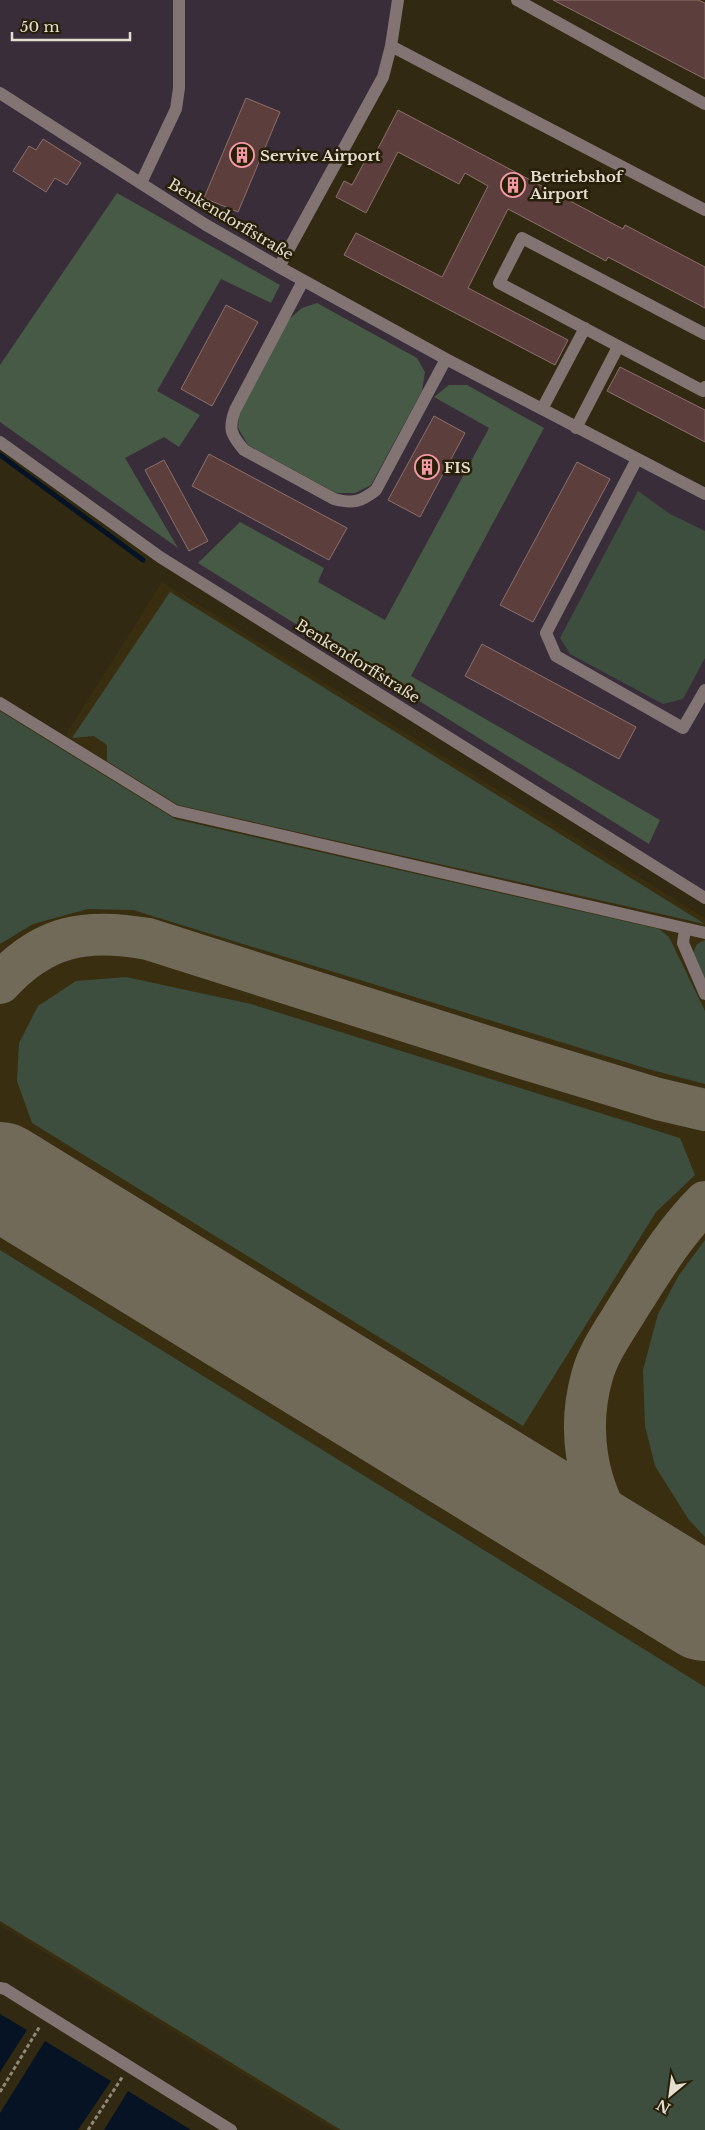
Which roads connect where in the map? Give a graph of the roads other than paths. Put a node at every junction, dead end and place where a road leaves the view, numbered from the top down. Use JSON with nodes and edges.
{"nodes":[{"id":1,"x":179,"y":0,"type":"edge"},
{"id":2,"x":398,"y":0,"type":"edge"},
{"id":3,"x":517,"y":0,"type":"edge"},
{"id":4,"x":391,"y":46,"type":"junction"},
{"id":5,"x":0,"y":93,"type":"edge"},
{"id":6,"x":705,"y":104,"type":"edge"},
{"id":7,"x":142,"y":184,"type":"junction"},
{"id":8,"x":703,"y":204,"type":"edge"},
{"id":9,"x":279,"y":267,"type":"junction"},
{"id":10,"x":304,"y":281,"type":"junction"},
{"id":11,"x":585,"y":328,"type":"junction"},
{"id":12,"x":705,"y":334,"type":"edge"},
{"id":13,"x":618,"y":347,"type":"junction"},
{"id":14,"x":446,"y":359,"type":"junction"},
{"id":15,"x":705,"y":387,"type":"edge"},
{"id":16,"x":542,"y":410,"type":"junction"},
{"id":17,"x":576,"y":428,"type":"junction"},
{"id":18,"x":0,"y":442,"type":"edge"},
{"id":19,"x":637,"y":459,"type":"junction"},
{"id":20,"x":705,"y":494,"type":"edge"},
{"id":21,"x":705,"y":690,"type":"edge"},
{"id":22,"x":0,"y":703,"type":"edge"},
{"id":23,"x":705,"y":898,"type":"edge"},
{"id":24,"x":685,"y":930,"type":"junction"},
{"id":25,"x":705,"y":934,"type":"edge"},
{"id":26,"x":705,"y":994,"type":"edge"},
{"id":27,"x":0,"y":1988,"type":"edge"},
{"id":28,"x":232,"y":2130,"type":"edge"}],
"edges":[{"from":1,"to":7,"type":"street"},
{"from":2,"to":4,"type":"street"},
{"from":3,"to":6,"type":"street"},
{"from":4,"to":8,"type":"street"},
{"from":4,"to":9,"type":"street"},
{"from":5,"to":7,"type":"street","name":"Benkendorffstraße"},
{"from":7,"to":9,"type":"street","name":"Benkendorffstraße"},
{"from":9,"to":10,"type":"street","name":"Benkendorffstraße"},
{"from":10,"to":14,"type":"street","name":"Benkendorffstraße"},
{"from":10,"to":14,"type":"street"},
{"from":11,"to":12,"type":"street"},
{"from":11,"to":13,"type":"street"},
{"from":11,"to":16,"type":"street"},
{"from":13,"to":15,"type":"street"},
{"from":13,"to":17,"type":"street"},
{"from":14,"to":16,"type":"street","name":"Benkendorffstraße"},
{"from":16,"to":17,"type":"street","name":"Benkendorffstraße"},
{"from":17,"to":19,"type":"street","name":"Benkendorffstraße"},
{"from":18,"to":23,"type":"street","name":"Benkendorffstraße"},
{"from":19,"to":20,"type":"street","name":"Benkendorffstraße"},
{"from":19,"to":21,"type":"street"},
{"from":22,"to":24,"type":"street"},
{"from":24,"to":25,"type":"street"},
{"from":24,"to":26,"type":"street"},
{"from":27,"to":28,"type":"street"}]}
